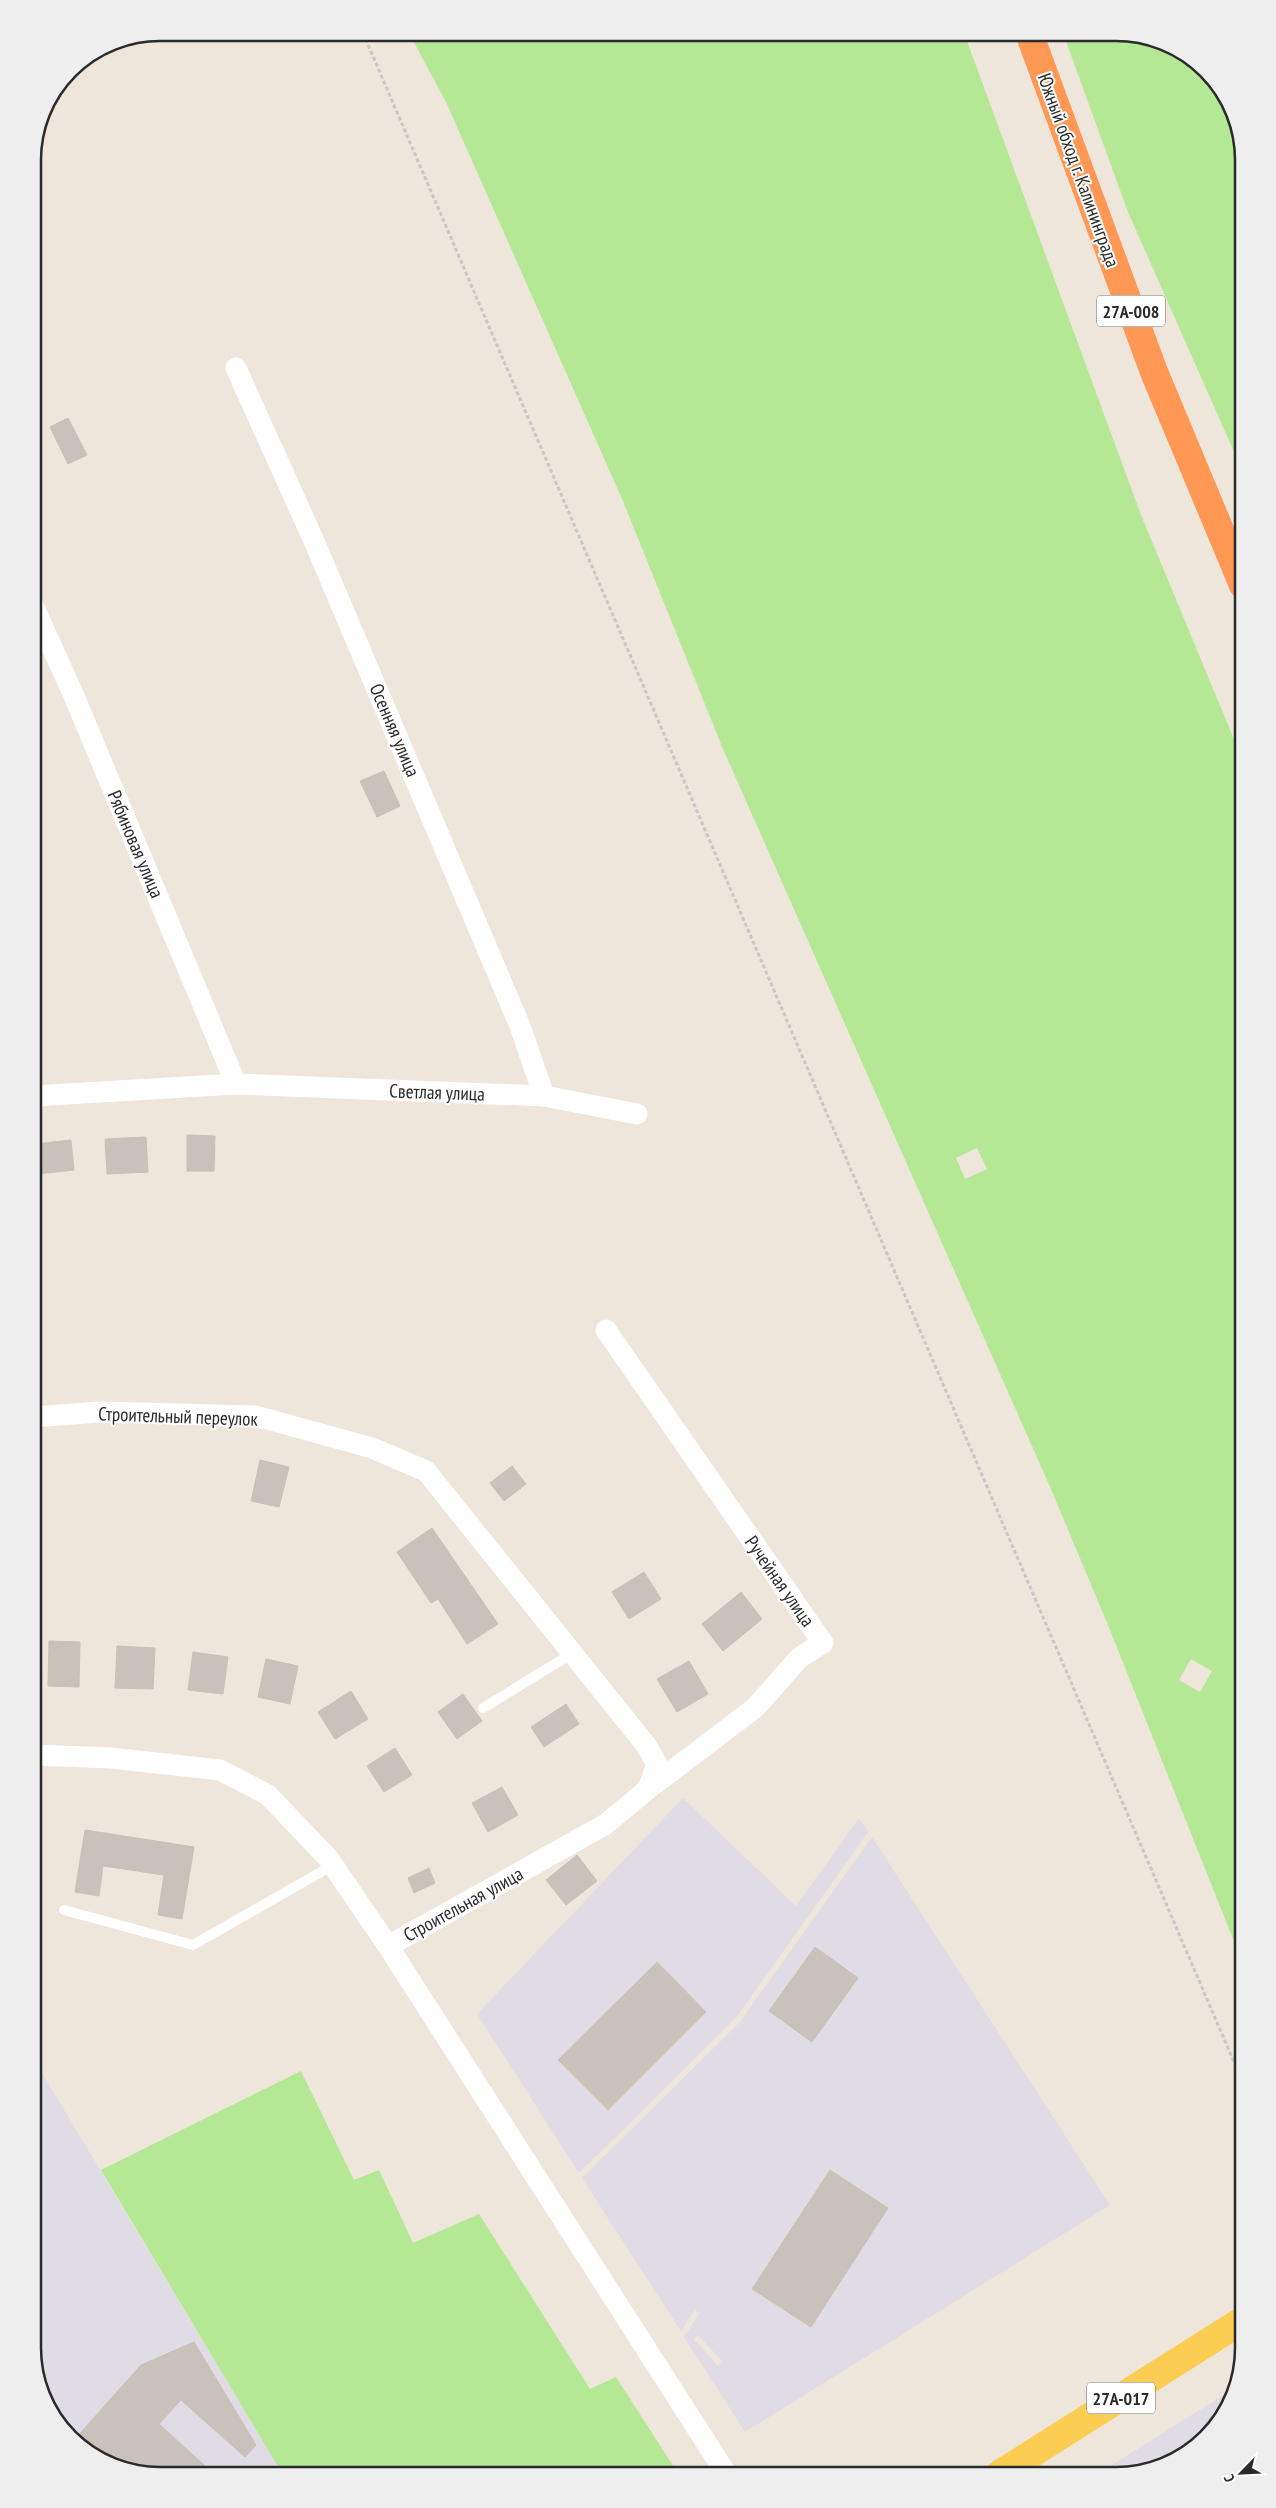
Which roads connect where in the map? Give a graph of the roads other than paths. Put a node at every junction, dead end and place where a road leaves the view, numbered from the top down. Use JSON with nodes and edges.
{"nodes":[{"id":1,"x":1031,"y":42,"type":"edge"},
{"id":2,"x":236,"y":368,"type":"dead end"},
{"id":3,"x":1235,"y":564,"type":"edge"},
{"id":4,"x":42,"y":624,"type":"edge"},
{"id":5,"x":236,"y":1084,"type":"junction"},
{"id":6,"x":42,"y":1095,"type":"edge"},
{"id":7,"x":544,"y":1096,"type":"junction"},
{"id":8,"x":637,"y":1114,"type":"dead end"},
{"id":9,"x":606,"y":1330,"type":"dead end"},
{"id":10,"x":41,"y":1416,"type":"edge"},
{"id":11,"x":573,"y":1653,"type":"junction"},
{"id":12,"x":483,"y":1708,"type":"dead end"},
{"id":13,"x":41,"y":1755,"type":"edge"},
{"id":14,"x":648,"y":1789,"type":"junction"},
{"id":15,"x":333,"y":1865,"type":"junction"},
{"id":16,"x":64,"y":1910,"type":"dead end"},
{"id":17,"x":388,"y":1946,"type":"junction"},
{"id":18,"x":1235,"y":2326,"type":"edge"},
{"id":19,"x":721,"y":2467,"type":"edge"},
{"id":20,"x":1012,"y":2467,"type":"edge"}],
"edges":[{"from":1,"to":3,"type":"highway","name":"Южный обход г. Калининграда","number":"27А-008"},
{"from":2,"to":7,"type":"street","name":"Осенняя улица"},
{"from":4,"to":5,"type":"street","name":"Рябиновая улица"},
{"from":5,"to":6,"type":"street","name":"Светлая улица"},
{"from":5,"to":7,"type":"street","name":"Светлая улица"},
{"from":7,"to":8,"type":"street","name":"Светлая улица"},
{"from":9,"to":14,"type":"street","name":"Ручейная улица"},
{"from":10,"to":11,"type":"street","name":"Строительный переулок"},
{"from":11,"to":12,"type":"lane"},
{"from":11,"to":14,"type":"street"},
{"from":13,"to":15,"type":"street","name":"Строительная улица"},
{"from":14,"to":17,"type":"street","name":"Строительная улица"},
{"from":15,"to":16,"type":"lane"},
{"from":15,"to":17,"type":"street","name":"Строительная улица"},
{"from":17,"to":19,"type":"street"},
{"from":18,"to":20,"type":"main road","number":"27А-017"}]}
